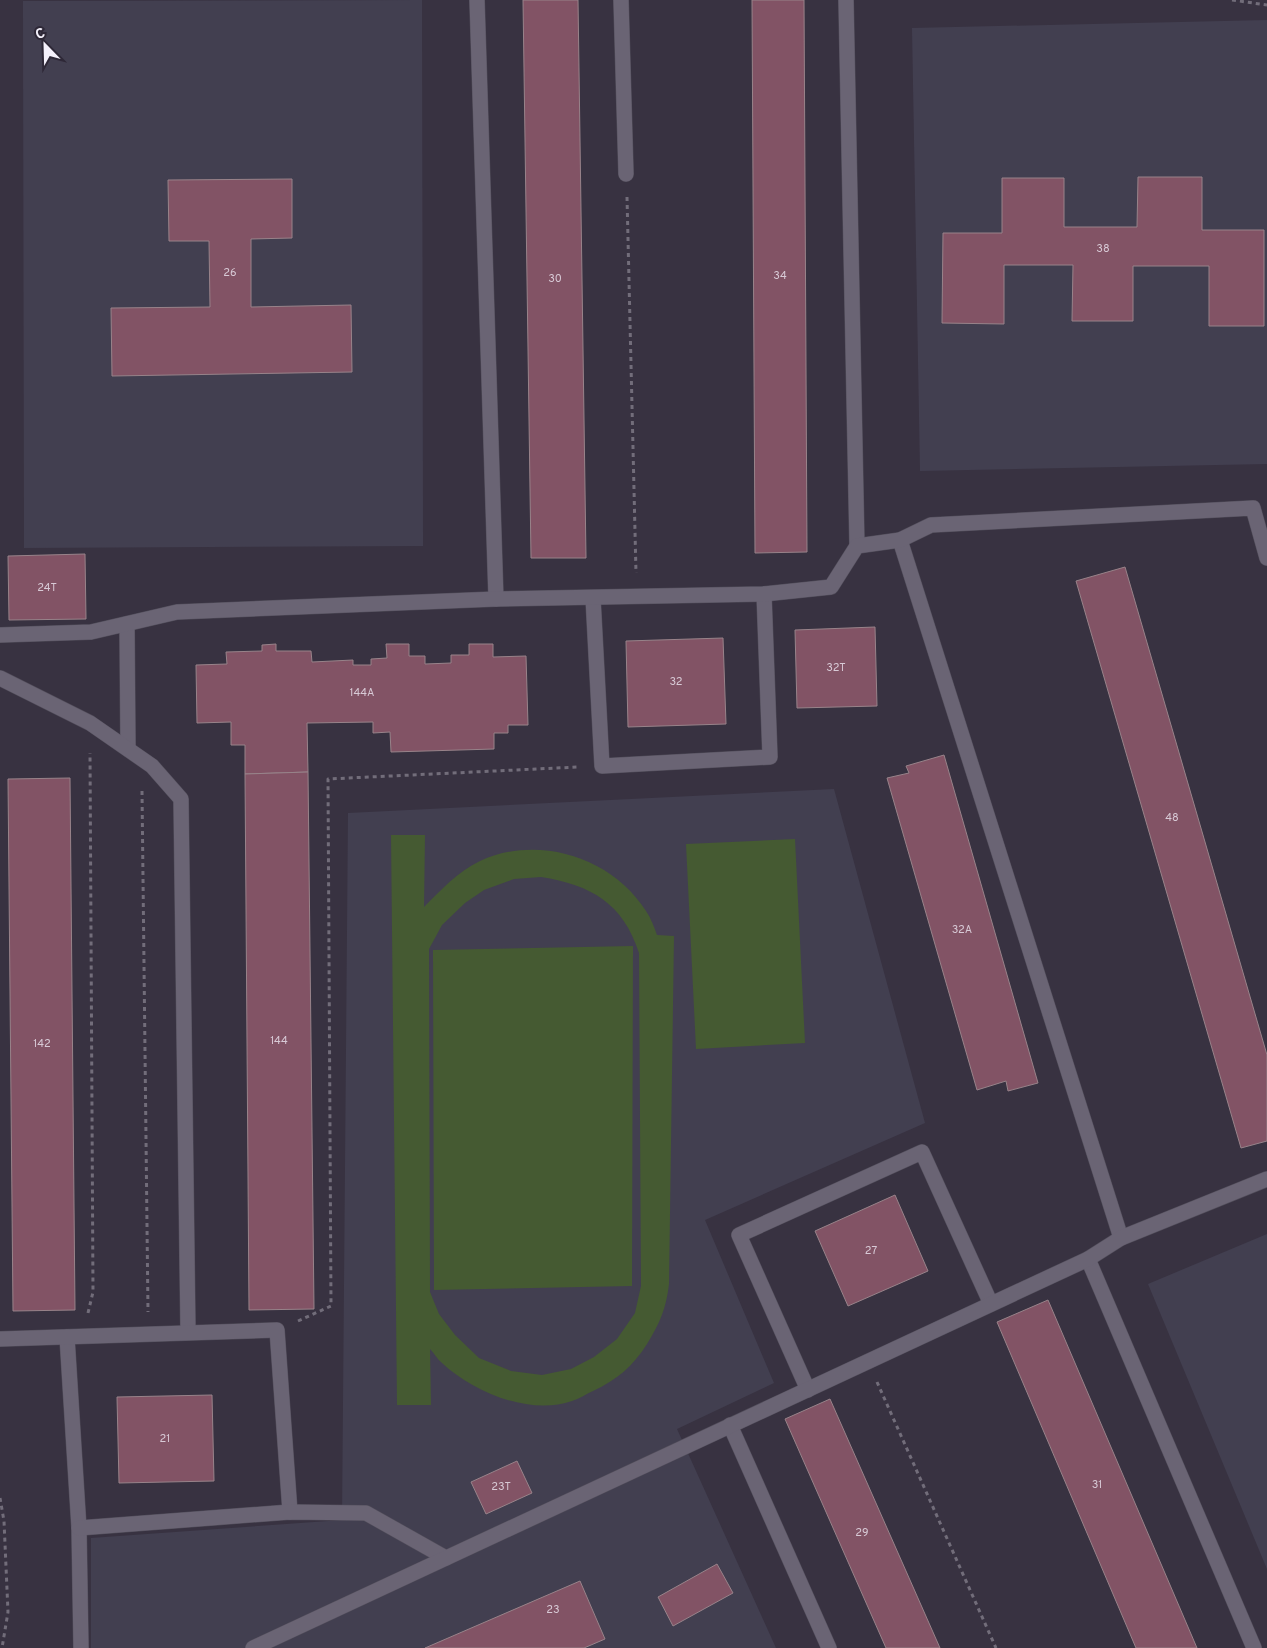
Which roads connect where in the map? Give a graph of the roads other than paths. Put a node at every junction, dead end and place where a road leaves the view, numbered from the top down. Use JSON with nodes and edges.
{"nodes":[{"id":1,"x":477,"y":0,"type":"edge"},
{"id":2,"x":621,"y":0,"type":"edge"},
{"id":3,"x":846,"y":0,"type":"edge"},
{"id":4,"x":626,"y":174,"type":"road end"},
{"id":5,"x":900,"y":540,"type":"junction"},
{"id":6,"x":857,"y":546,"type":"junction"},
{"id":7,"x":1267,"y":558,"type":"edge"},
{"id":8,"x":764,"y":594,"type":"junction"},
{"id":9,"x":593,"y":598,"type":"junction"},
{"id":10,"x":496,"y":599,"type":"junction"},
{"id":11,"x":127,"y":624,"type":"junction"},
{"id":12,"x":0,"y":635,"type":"edge"},
{"id":13,"x":0,"y":678,"type":"edge"},
{"id":14,"x":128,"y":749,"type":"junction"},
{"id":15,"x":1267,"y":1179,"type":"edge"},
{"id":16,"x":1121,"y":1238,"type":"junction"},
{"id":17,"x":1088,"y":1259,"type":"junction"},
{"id":18,"x":991,"y":1304,"type":"junction"},
{"id":19,"x":188,"y":1332,"type":"junction"},
{"id":20,"x":67,"y":1337,"type":"junction"},
{"id":21,"x":0,"y":1338,"type":"edge"},
{"id":22,"x":808,"y":1390,"type":"junction"},
{"id":23,"x":730,"y":1425,"type":"junction"},
{"id":24,"x":290,"y":1512,"type":"junction"},
{"id":25,"x":79,"y":1528,"type":"junction"},
{"id":26,"x":446,"y":1558,"type":"junction"},
{"id":27,"x":80,"y":1648,"type":"edge"},
{"id":28,"x":253,"y":1648,"type":"edge"},
{"id":29,"x":829,"y":1648,"type":"edge"},
{"id":30,"x":1254,"y":1648,"type":"edge"}],
"edges":[{"from":1,"to":10,"type":"lane"},
{"from":2,"to":4,"type":"lane"},
{"from":3,"to":6,"type":"lane"},
{"from":5,"to":6,"type":"lane"},
{"from":5,"to":7,"type":"lane"},
{"from":5,"to":16,"type":"lane"},
{"from":6,"to":8,"type":"lane"},
{"from":8,"to":9,"type":"lane"},
{"from":8,"to":9,"type":"lane"},
{"from":9,"to":10,"type":"lane"},
{"from":10,"to":11,"type":"lane"},
{"from":11,"to":12,"type":"lane"},
{"from":11,"to":14,"type":"lane"},
{"from":13,"to":14,"type":"lane"},
{"from":14,"to":19,"type":"lane"},
{"from":15,"to":16,"type":"lane"},
{"from":16,"to":17,"type":"lane"},
{"from":17,"to":18,"type":"lane"},
{"from":17,"to":30,"type":"lane"},
{"from":18,"to":22,"type":"lane"},
{"from":18,"to":22,"type":"lane"},
{"from":19,"to":20,"type":"lane"},
{"from":19,"to":24,"type":"lane"},
{"from":20,"to":21,"type":"lane"},
{"from":20,"to":25,"type":"lane"},
{"from":22,"to":23,"type":"lane"},
{"from":23,"to":26,"type":"lane"},
{"from":23,"to":29,"type":"lane"},
{"from":24,"to":25,"type":"lane"},
{"from":24,"to":26,"type":"lane"},
{"from":25,"to":27,"type":"lane"},
{"from":26,"to":28,"type":"lane"}]}
